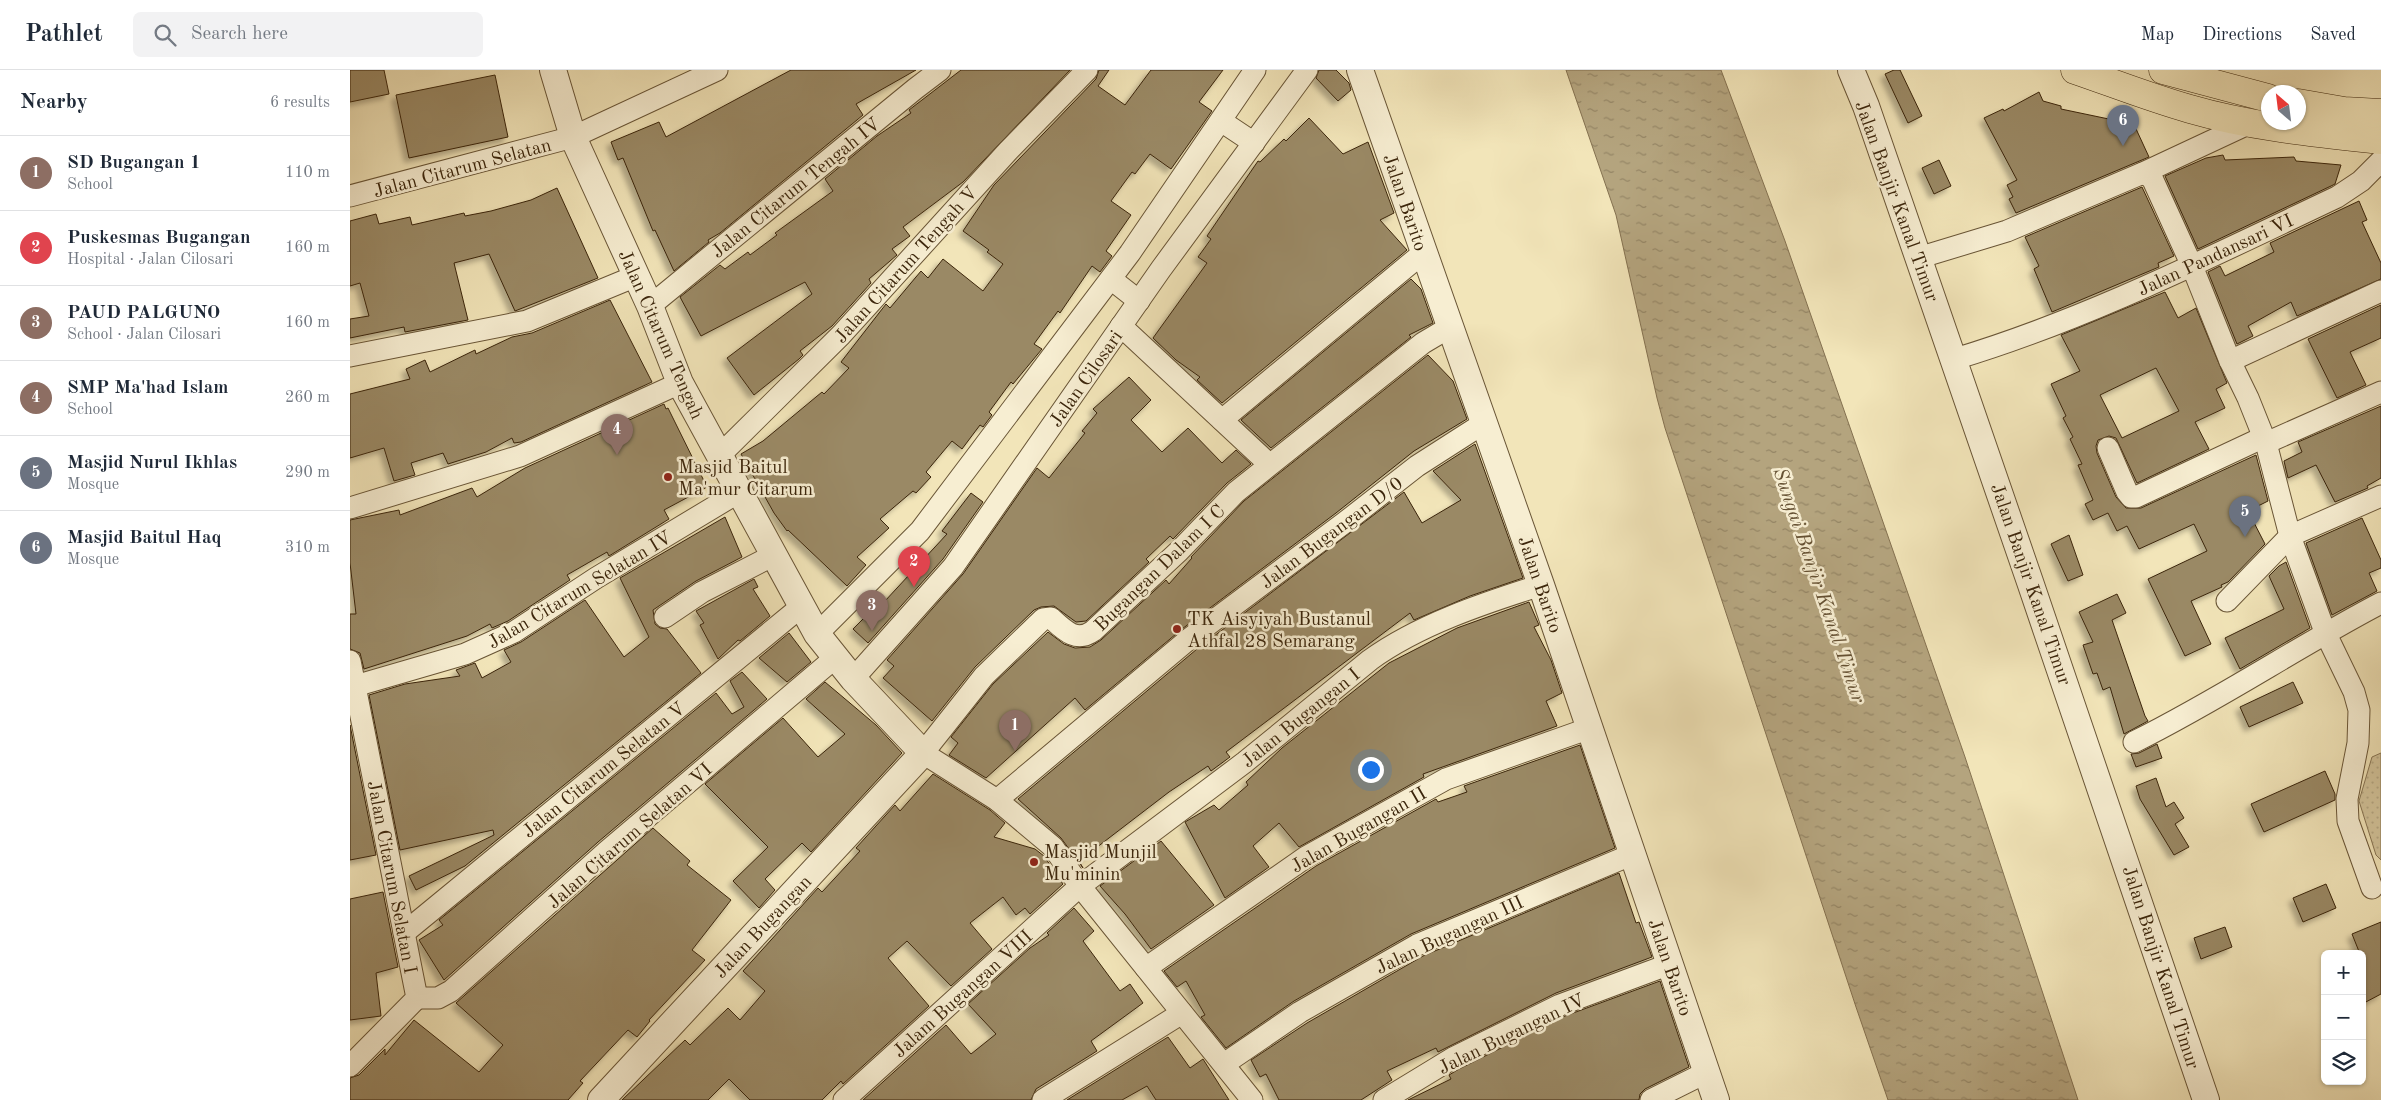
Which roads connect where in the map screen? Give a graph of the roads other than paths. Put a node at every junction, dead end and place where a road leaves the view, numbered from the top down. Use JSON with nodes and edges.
{"nodes":[{"id":1,"x":553,"y":70,"type":"edge"},
{"id":2,"x":717,"y":70,"type":"edge"},
{"id":3,"x":940,"y":70,"type":"edge"},
{"id":4,"x":1087,"y":70,"type":"edge"},
{"id":5,"x":1255,"y":70,"type":"edge"},
{"id":6,"x":1307,"y":70,"type":"edge"},
{"id":7,"x":1360,"y":70,"type":"edge"},
{"id":8,"x":1850,"y":70,"type":"edge"},
{"id":9,"x":2075,"y":70,"type":"edge"},
{"id":10,"x":2163,"y":70,"type":"edge"},
{"id":11,"x":2261,"y":96,"type":"edge"},
{"id":12,"x":2306,"y":104,"type":"edge"},
{"id":13,"x":2379,"y":109,"type":"edge"},
{"id":14,"x":1221,"y":121,"type":"junction"},
{"id":15,"x":2250,"y":123,"type":"junction"},
{"id":16,"x":573,"y":137,"type":"junction"},
{"id":17,"x":2381,"y":140,"type":"edge"},
{"id":18,"x":1254,"y":143,"type":"junction"},
{"id":19,"x":2381,"y":161,"type":"edge"},
{"id":20,"x":2143,"y":173,"type":"junction"},
{"id":21,"x":350,"y":196,"type":"edge"},
{"id":22,"x":1424,"y":253,"type":"junction"},
{"id":23,"x":1918,"y":258,"type":"junction"},
{"id":24,"x":2192,"y":266,"type":"junction"},
{"id":25,"x":636,"y":276,"type":"junction"},
{"id":26,"x":1111,"y":279,"type":"junction"},
{"id":27,"x":2381,"y":291,"type":"edge"},
{"id":28,"x":1139,"y":301,"type":"junction"},
{"id":29,"x":650,"y":306,"type":"junction"},
{"id":30,"x":1121,"y":326,"type":"junction"},
{"id":31,"x":1450,"y":327,"type":"junction"},
{"id":32,"x":350,"y":356,"type":"edge"},
{"id":33,"x":1955,"y":359,"type":"junction"},
{"id":34,"x":2230,"y":361,"type":"junction"},
{"id":35,"x":680,"y":383,"type":"junction"},
{"id":36,"x":2381,"y":392,"type":"edge"},
{"id":37,"x":1222,"y":420,"type":"junction"},
{"id":38,"x":1484,"y":423,"type":"junction"},
{"id":39,"x":2265,"y":440,"type":"junction"},
{"id":40,"x":2108,"y":448,"type":"dead end"},
{"id":41,"x":719,"y":456,"type":"junction"},
{"id":42,"x":1269,"y":464,"type":"junction"},
{"id":43,"x":739,"y":492,"type":"junction"},
{"id":44,"x":2381,"y":496,"type":"edge"},
{"id":45,"x":350,"y":508,"type":"edge"},
{"id":46,"x":2290,"y":536,"type":"junction"},
{"id":47,"x":774,"y":555,"type":"junction"},
{"id":48,"x":1541,"y":585,"type":"junction"},
{"id":49,"x":2227,"y":601,"type":"dead end"},
{"id":50,"x":2381,"y":603,"type":"edge"},
{"id":51,"x":802,"y":606,"type":"junction"},
{"id":52,"x":665,"y":617,"type":"dead end"},
{"id":53,"x":2325,"y":632,"type":"junction"},
{"id":54,"x":817,"y":634,"type":"junction"},
{"id":55,"x":836,"y":657,"type":"junction"},
{"id":56,"x":350,"y":661,"type":"edge"},
{"id":57,"x":853,"y":680,"type":"junction"},
{"id":58,"x":355,"y":686,"type":"junction"},
{"id":59,"x":1590,"y":728,"type":"junction"},
{"id":60,"x":2134,"y":742,"type":"dead end"},
{"id":61,"x":923,"y":753,"type":"junction"},
{"id":62,"x":997,"y":800,"type":"junction"},
{"id":63,"x":1633,"y":854,"type":"junction"},
{"id":64,"x":1080,"y":886,"type":"junction"},
{"id":65,"x":2372,"y":888,"type":"dead end"},
{"id":66,"x":404,"y":933,"type":"junction"},
{"id":67,"x":1670,"y":964,"type":"junction"},
{"id":68,"x":1146,"y":968,"type":"junction"},
{"id":69,"x":417,"y":998,"type":"junction"},
{"id":70,"x":1182,"y":1013,"type":"junction"},
{"id":71,"x":1224,"y":1064,"type":"junction"},
{"id":72,"x":350,"y":1066,"type":"edge"},
{"id":73,"x":1707,"y":1072,"type":"junction"},
{"id":74,"x":601,"y":1100,"type":"edge"},
{"id":75,"x":844,"y":1100,"type":"edge"},
{"id":76,"x":1043,"y":1100,"type":"edge"},
{"id":77,"x":1252,"y":1100,"type":"edge"},
{"id":78,"x":1384,"y":1100,"type":"edge"},
{"id":79,"x":1651,"y":1100,"type":"edge"},
{"id":80,"x":1716,"y":1100,"type":"edge"},
{"id":81,"x":2206,"y":1100,"type":"edge"}],
"edges":[{"from":1,"to":16,"type":"street","name":"Jalan Citarum Tengah"},
{"from":2,"to":16,"type":"street","name":"Jalan Citarum Selatan"},
{"from":3,"to":29,"type":"street","name":"Jalan Citarum Tengah IV"},
{"from":4,"to":41,"type":"street","name":"Jalan Citarum Tengah V"},
{"from":5,"to":14,"type":"street","name":"Jalan Cilosari"},
{"from":6,"to":18,"type":"street","name":"Jalan Cilosari"},
{"from":7,"to":22,"type":"street","name":"Jalan Barito"},
{"from":8,"to":23,"type":"street","name":"Jalan Banjir Kanal Timur"},
{"from":9,"to":15,"type":"main road"},
{"from":10,"to":11,"type":"main road"},
{"from":12,"to":13,"type":"main road"},
{"from":14,"to":18,"type":"street"},
{"from":14,"to":26,"type":"street","name":"Jalan Cilosari"},
{"from":15,"to":17,"type":"main road"},
{"from":15,"to":20,"type":"street"},
{"from":16,"to":21,"type":"street","name":"Jalan Citarum Selatan"},
{"from":16,"to":25,"type":"street","name":"Jalan Citarum Tengah"},
{"from":18,"to":28,"type":"street","name":"Jalan Cilosari"},
{"from":19,"to":24,"type":"street","name":"Jalan Pandansari VI"},
{"from":20,"to":23,"type":"street"},
{"from":20,"to":24,"type":"street"},
{"from":22,"to":31,"type":"street","name":"Jalan Barito"},
{"from":22,"to":37,"type":"street"},
{"from":23,"to":33,"type":"street","name":"Jalan Banjir Kanal Timur"},
{"from":24,"to":33,"type":"street","name":"Jalan Pandansari VI"},
{"from":24,"to":34,"type":"street"},
{"from":25,"to":29,"type":"street","name":"Jalan Citarum Tengah"},
{"from":25,"to":32,"type":"street"},
{"from":26,"to":28,"type":"street"},
{"from":26,"to":54,"type":"street","name":"Jalan Cilosari"},
{"from":27,"to":34,"type":"street"},
{"from":28,"to":30,"type":"street","name":"Jalan Cilosari"},
{"from":29,"to":35,"type":"street","name":"Jalan Citarum Tengah"},
{"from":30,"to":37,"type":"street"},
{"from":30,"to":57,"type":"street","name":"Jalan Cilosari"},
{"from":31,"to":38,"type":"street","name":"Jalan Barito"},
{"from":31,"to":42,"type":"street"},
{"from":33,"to":81,"type":"street","name":"Jalan Banjir Kanal Timur"},
{"from":34,"to":39,"type":"street"},
{"from":35,"to":41,"type":"street","name":"Jalan Citarum Tengah"},
{"from":35,"to":45,"type":"street"},
{"from":36,"to":39,"type":"street"},
{"from":37,"to":42,"type":"street"},
{"from":38,"to":48,"type":"street","name":"Jalan Barito"},
{"from":38,"to":62,"type":"street","name":"Jalan Bugangan D/0"},
{"from":39,"to":40,"type":"street"},
{"from":39,"to":46,"type":"street"},
{"from":41,"to":43,"type":"street","name":"Jalan Citarum Tengah"},
{"from":42,"to":61,"type":"street","name":"Bugangan Dalam I C"},
{"from":43,"to":47,"type":"street","name":"Jalan Citarum Tengah"},
{"from":43,"to":58,"type":"street","name":"Jalan Citarum Selatan IV"},
{"from":44,"to":46,"type":"street"},
{"from":46,"to":49,"type":"street"},
{"from":46,"to":53,"type":"street"},
{"from":47,"to":51,"type":"street","name":"Jalan Citarum Tengah"},
{"from":47,"to":52,"type":"street"},
{"from":48,"to":59,"type":"street","name":"Jalan Barito"},
{"from":48,"to":64,"type":"street","name":"Jalan Bugangan I"},
{"from":50,"to":53,"type":"street"},
{"from":51,"to":54,"type":"street","name":"Jalan Citarum Tengah"},
{"from":51,"to":66,"type":"street","name":"Jalan Citarum Selatan V"},
{"from":53,"to":60,"type":"street"},
{"from":53,"to":65,"type":"street"},
{"from":54,"to":55,"type":"street","name":"Jalan Citarum Tengah"},
{"from":55,"to":57,"type":"street","name":"Jalan Citarum Tengah"},
{"from":55,"to":69,"type":"street","name":"Jalan Citarum Selatan VI"},
{"from":56,"to":58,"type":"street","name":"Jalan Citarum Selatan I"},
{"from":57,"to":61,"type":"street","name":"Jalan Citarum Tengah"},
{"from":58,"to":66,"type":"street","name":"Jalan Citarum Selatan I"},
{"from":59,"to":63,"type":"street","name":"Jalan Barito"},
{"from":59,"to":68,"type":"street","name":"Jalan Bugangan II"},
{"from":61,"to":62,"type":"street"},
{"from":61,"to":74,"type":"street","name":"Jalan Bugangan"},
{"from":62,"to":64,"type":"street"},
{"from":63,"to":67,"type":"street","name":"Jalan Barito"},
{"from":63,"to":71,"type":"street","name":"Jalan Bugangan III"},
{"from":64,"to":68,"type":"street"},
{"from":64,"to":75,"type":"street","name":"Jalam Bugangan VIII"},
{"from":66,"to":69,"type":"street","name":"Jalan Citarum Selatan I"},
{"from":67,"to":73,"type":"street","name":"Jalan Barito"},
{"from":67,"to":78,"type":"street","name":"Jalan Bugangan IV"},
{"from":68,"to":70,"type":"street"},
{"from":69,"to":72,"type":"street","name":"Jalan Citarum Selatan I"},
{"from":70,"to":71,"type":"street"},
{"from":70,"to":76,"type":"street"},
{"from":71,"to":77,"type":"street"},
{"from":73,"to":79,"type":"street"},
{"from":73,"to":80,"type":"street","name":"Jalan Barito"}]}
